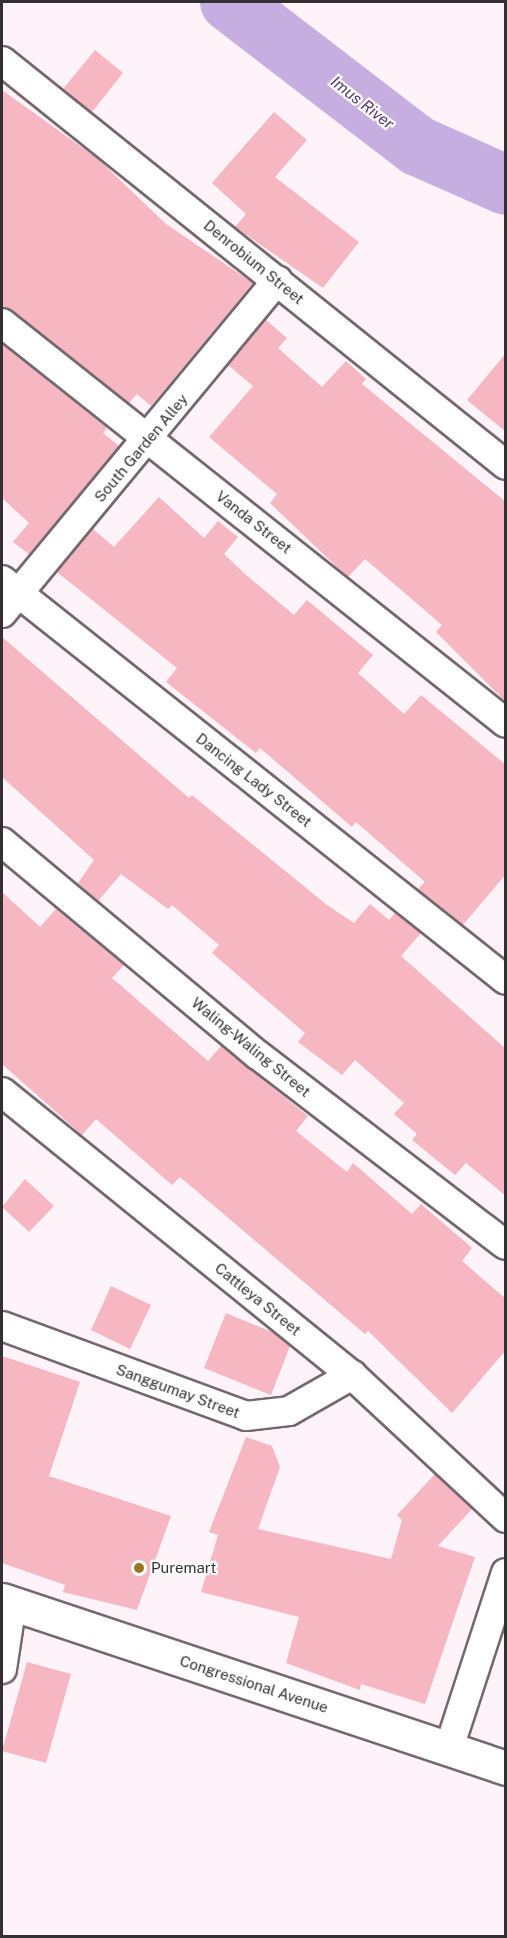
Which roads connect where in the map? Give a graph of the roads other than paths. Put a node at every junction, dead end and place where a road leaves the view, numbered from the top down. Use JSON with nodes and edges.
{"nodes":[{"id":1,"x":2,"y":61,"type":"edge"},
{"id":2,"x":277,"y":280,"type":"junction"},
{"id":3,"x":2,"y":323,"type":"edge"},
{"id":4,"x":149,"y":440,"type":"junction"},
{"id":5,"x":506,"y":465,"type":"edge"},
{"id":6,"x":7,"y":595,"type":"edge"},
{"id":7,"x":506,"y":723,"type":"edge"},
{"id":8,"x":2,"y":842,"type":"edge"},
{"id":9,"x":506,"y":980,"type":"edge"},
{"id":10,"x":2,"y":1092,"type":"edge"},
{"id":11,"x":506,"y":1245,"type":"edge"},
{"id":12,"x":2,"y":1326,"type":"edge"},
{"id":13,"x":352,"y":1375,"type":"junction"},
{"id":14,"x":506,"y":1518,"type":"edge"},
{"id":15,"x":506,"y":1573,"type":"edge"},
{"id":16,"x":7,"y":1602,"type":"edge"},
{"id":17,"x":2,"y":1670,"type":"edge"},
{"id":18,"x":449,"y":1748,"type":"junction"},
{"id":19,"x":506,"y":1768,"type":"edge"}],
"edges":[{"from":1,"to":2,"type":"street","name":"Denrobium Street"},
{"from":2,"to":4,"type":"street","name":"South Garden Alley"},
{"from":2,"to":5,"type":"street","name":"Denrobium Street"},
{"from":3,"to":4,"type":"street","name":"Vanda Street"},
{"from":4,"to":6,"type":"street","name":"South Garden Alley"},
{"from":4,"to":7,"type":"street","name":"Vanda Street"},
{"from":6,"to":9,"type":"street","name":"Dancing Lady Street"},
{"from":8,"to":11,"type":"street","name":"Waling-Waling Street"},
{"from":10,"to":13,"type":"street","name":"Cattleya Street"},
{"from":12,"to":13,"type":"street","name":"Sanggumay Street"},
{"from":13,"to":14,"type":"street","name":"Cattleya Street"},
{"from":15,"to":18,"type":"street"},
{"from":16,"to":17,"type":"street"},
{"from":16,"to":18,"type":"main road","name":"Congressional Avenue"},
{"from":18,"to":19,"type":"main road","name":"Congressional Avenue"}]}
